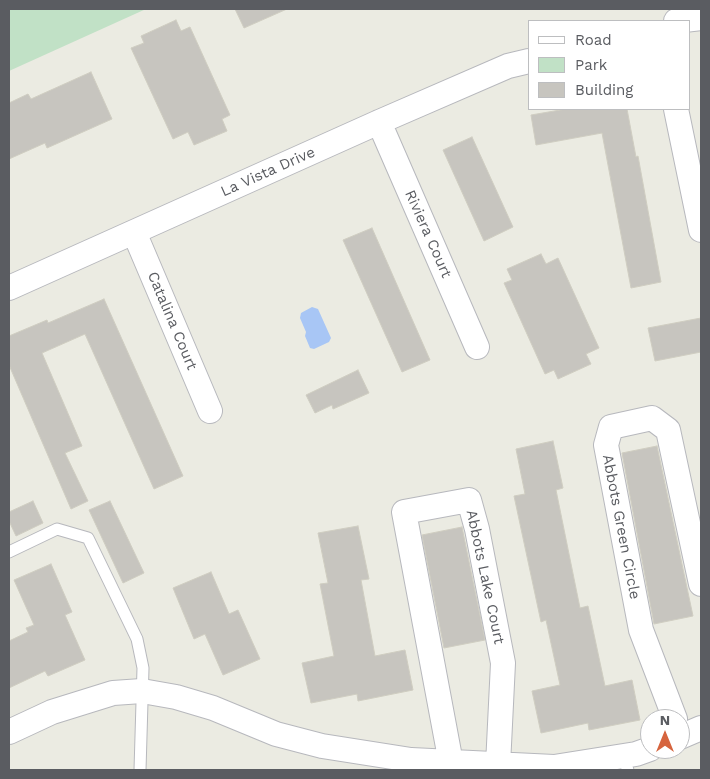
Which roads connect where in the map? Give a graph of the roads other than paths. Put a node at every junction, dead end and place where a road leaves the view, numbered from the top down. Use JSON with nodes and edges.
{"nodes":[{"id":1,"x":701,"y":18,"type":"edge"},
{"id":2,"x":684,"y":20,"type":"edge"},
{"id":3,"x":528,"y":61,"type":"edge"},
{"id":4,"x":676,"y":110,"type":"edge"},
{"id":5,"x":379,"y":122,"type":"junction"},
{"id":6,"x":701,"y":230,"type":"edge"},
{"id":7,"x":134,"y":232,"type":"junction"},
{"id":8,"x":9,"y":288,"type":"edge"},
{"id":9,"x":477,"y":347,"type":"dead end"},
{"id":10,"x":210,"y":411,"type":"dead end"},
{"id":11,"x":9,"y":552,"type":"edge"},
{"id":12,"x":701,"y":584,"type":"edge"},
{"id":13,"x":142,"y":691,"type":"junction"},
{"id":14,"x":675,"y":709,"type":"edge"},
{"id":15,"x":9,"y":732,"type":"edge"},
{"id":16,"x":640,"y":752,"type":"edge"},
{"id":17,"x":625,"y":763,"type":"edge"},
{"id":18,"x":498,"y":765,"type":"junction"},
{"id":19,"x":450,"y":767,"type":"edge"},
{"id":20,"x":554,"y":769,"type":"edge"},
{"id":21,"x":140,"y":770,"type":"edge"}],
"edges":[{"from":1,"to":2,"type":"street"},
{"from":3,"to":5,"type":"street","name":"La Vista Drive"},
{"from":4,"to":6,"type":"street"},
{"from":5,"to":7,"type":"street","name":"La Vista Drive"},
{"from":5,"to":9,"type":"street","name":"Riviera Court"},
{"from":7,"to":8,"type":"street","name":"La Vista Drive"},
{"from":7,"to":10,"type":"street","name":"Catalina Court"},
{"from":11,"to":13,"type":"lane"},
{"from":12,"to":14,"type":"street","name":"Abbots Green Circle"},
{"from":13,"to":15,"type":"street"},
{"from":13,"to":19,"type":"street"},
{"from":13,"to":21,"type":"lane"},
{"from":16,"to":17,"type":"street"},
{"from":17,"to":20,"type":"street"},
{"from":18,"to":19,"type":"street"},
{"from":18,"to":19,"type":"street","name":"Abbots Lake Court"},
{"from":18,"to":20,"type":"street"}]}
